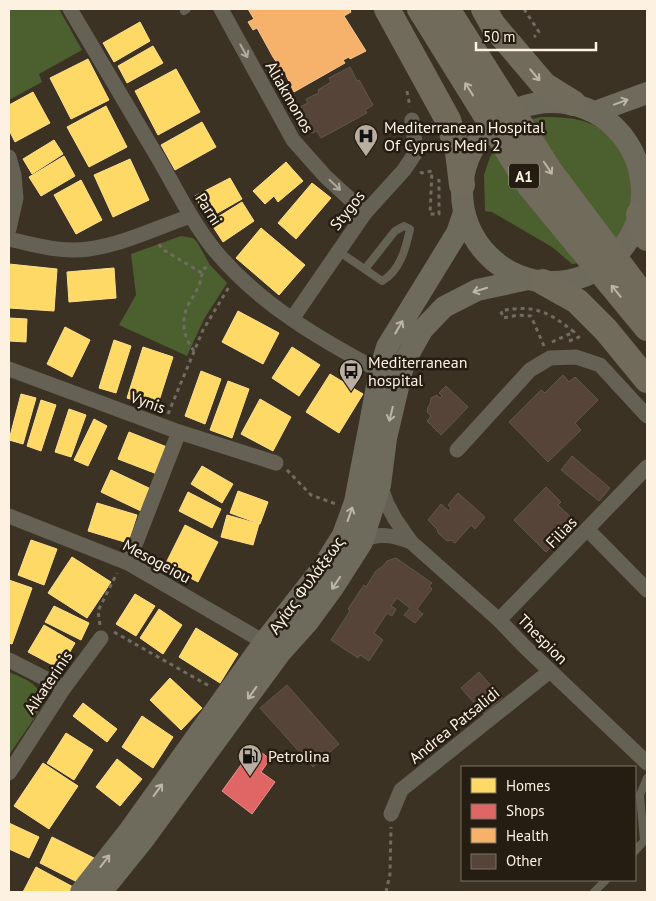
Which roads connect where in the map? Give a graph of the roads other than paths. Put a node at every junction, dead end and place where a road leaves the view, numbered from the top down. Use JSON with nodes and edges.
{"nodes":[{"id":1,"x":70,"y":9,"type":"edge"},
{"id":2,"x":221,"y":9,"type":"edge"},
{"id":3,"x":383,"y":9,"type":"edge"},
{"id":4,"x":387,"y":9,"type":"edge"},
{"id":5,"x":420,"y":9,"type":"edge"},
{"id":6,"x":447,"y":9,"type":"edge"},
{"id":7,"x":484,"y":9,"type":"edge"},
{"id":8,"x":405,"y":40,"type":"junction"},
{"id":9,"x":647,"y":93,"type":"edge"},
{"id":10,"x":584,"y":108,"type":"junction"},
{"id":11,"x":412,"y":120,"type":"road end"},
{"id":12,"x":9,"y":157,"type":"edge"},
{"id":13,"x":644,"y":181,"type":"edge"},
{"id":14,"x":462,"y":185,"type":"junction"},
{"id":15,"x":365,"y":213,"type":"junction"},
{"id":16,"x":464,"y":214,"type":"junction"},
{"id":17,"x":191,"y":216,"type":"junction"},
{"id":18,"x":643,"y":226,"type":"edge"},
{"id":19,"x":9,"y":229,"type":"edge"},
{"id":20,"x":9,"y":239,"type":"edge"},
{"id":21,"x":338,"y":251,"type":"junction"},
{"id":22,"x":365,"y":269,"type":"junction"},
{"id":23,"x":535,"y":280,"type":"junction"},
{"id":24,"x":647,"y":301,"type":"edge"},
{"id":25,"x":292,"y":319,"type":"junction"},
{"id":26,"x":647,"y":328,"type":"edge"},
{"id":27,"x":9,"y":369,"type":"edge"},
{"id":28,"x":380,"y":371,"type":"junction"},
{"id":29,"x":647,"y":380,"type":"edge"},
{"id":30,"x":647,"y":416,"type":"edge"},
{"id":31,"x":179,"y":432,"type":"junction"},
{"id":32,"x":457,"y":450,"type":"dead end"},
{"id":33,"x":276,"y":463,"type":"road end"},
{"id":34,"x":647,"y":467,"type":"edge"},
{"id":35,"x":380,"y":485,"type":"junction"},
{"id":36,"x":9,"y":516,"type":"edge"},
{"id":37,"x":588,"y":530,"type":"junction"},
{"id":38,"x":362,"y":542,"type":"junction"},
{"id":39,"x":411,"y":542,"type":"junction"},
{"id":40,"x":125,"y":562,"type":"junction"},
{"id":41,"x":647,"y":590,"type":"edge"},
{"id":42,"x":500,"y":620,"type":"junction"},
{"id":43,"x":100,"y":631,"type":"road end"},
{"id":44,"x":273,"y":647,"type":"junction"},
{"id":45,"x":9,"y":660,"type":"edge"},
{"id":46,"x":550,"y":671,"type":"junction"},
{"id":47,"x":64,"y":688,"type":"junction"},
{"id":48,"x":647,"y":763,"type":"edge"},
{"id":49,"x":9,"y":773,"type":"edge"},
{"id":50,"x":647,"y":778,"type":"edge"},
{"id":51,"x":391,"y":814,"type":"road end"},
{"id":52,"x":636,"y":850,"type":"edge"},
{"id":53,"x":605,"y":881,"type":"edge"},
{"id":54,"x":81,"y":892,"type":"edge"},
{"id":55,"x":101,"y":892,"type":"edge"},
{"id":56,"x":594,"y":892,"type":"edge"}],
"edges":[{"from":1,"to":17,"type":"street","name":"Parni"},
{"from":2,"to":15,"type":"street","name":"Aliakmonos","one_way":true},
{"from":3,"to":8,"type":"street"},
{"from":4,"to":8,"type":"highway"},
{"from":26,"to":5,"type":"highway","number":"A1","one_way":true,"bridge":true},
{"from":6,"to":24,"type":"highway","number":"A1","one_way":true,"bridge":true},
{"from":7,"to":10,"type":"highway","one_way":true},
{"from":8,"to":14,"type":"highway"},
{"from":10,"to":9,"type":"main road","one_way":true},
{"from":10,"to":13,"type":"main road","name":"Αγίας Φυλάξεως"},
{"from":10,"to":14,"type":"main road"},
{"from":11,"to":15,"type":"street","name":"Stygos"},
{"from":12,"to":19,"type":"street"},
{"from":13,"to":18,"type":"main road","name":"Αγίας Φυλάξεως"},
{"from":14,"to":16,"type":"main road"},
{"from":15,"to":21,"type":"street","name":"Stygos"},
{"from":16,"to":23,"type":"main road"},
{"from":28,"to":16,"type":"main road","name":"Αγίας Φυλάξεως","one_way":true},
{"from":17,"to":20,"type":"street"},
{"from":17,"to":25,"type":"street","name":"Parni"},
{"from":18,"to":23,"type":"main road","name":"Αγίας Φυλάξεως"},
{"from":21,"to":22,"type":"lane"},
{"from":21,"to":25,"type":"street","name":"Stygos"},
{"from":22,"to":22,"type":"lane"},
{"from":23,"to":29,"type":"highway"},
{"from":23,"to":35,"type":"main road","name":"Αγίας Φυλάξεως","one_way":true},
{"from":25,"to":28,"type":"street","name":"Parni"},
{"from":27,"to":31,"type":"street","name":"Vynis"},
{"from":44,"to":28,"type":"main road","name":"Αγίας Φυλάξεως","one_way":true},
{"from":30,"to":32,"type":"street"},
{"from":31,"to":33,"type":"street","name":"Vynis"},
{"from":31,"to":40,"type":"street"},
{"from":34,"to":37,"type":"street","name":"Filias"},
{"from":35,"to":38,"type":"main road","name":"Αγίας Φυλάξεως"},
{"from":35,"to":39,"type":"street","name":"Thespion"},
{"from":36,"to":40,"type":"street","name":"Mesogeiou"},
{"from":37,"to":41,"type":"street"},
{"from":37,"to":42,"type":"street","name":"Filias"},
{"from":38,"to":39,"type":"street","name":"Thespion"},
{"from":38,"to":44,"type":"main road","name":"Αγίας Φυλάξεως","one_way":true},
{"from":39,"to":42,"type":"street","name":"Thespion"},
{"from":40,"to":44,"type":"street","name":"Mesogeiou"},
{"from":42,"to":46,"type":"street","name":"Thespion"},
{"from":43,"to":47,"type":"street","name":"Aikaterinis"},
{"from":54,"to":44,"type":"main road","name":"Αγίας Φυλάξεως","one_way":true},
{"from":44,"to":55,"type":"main road","name":"Αγίας Φυλάξεως","one_way":true},
{"from":45,"to":47,"type":"street"},
{"from":46,"to":48,"type":"street","name":"Thespion"},
{"from":46,"to":51,"type":"street","name":"Andrea Patsalidi"},
{"from":47,"to":49,"type":"street","name":"Aikaterinis"},
{"from":50,"to":52,"type":"lane"},
{"from":53,"to":56,"type":"lane"}]}
